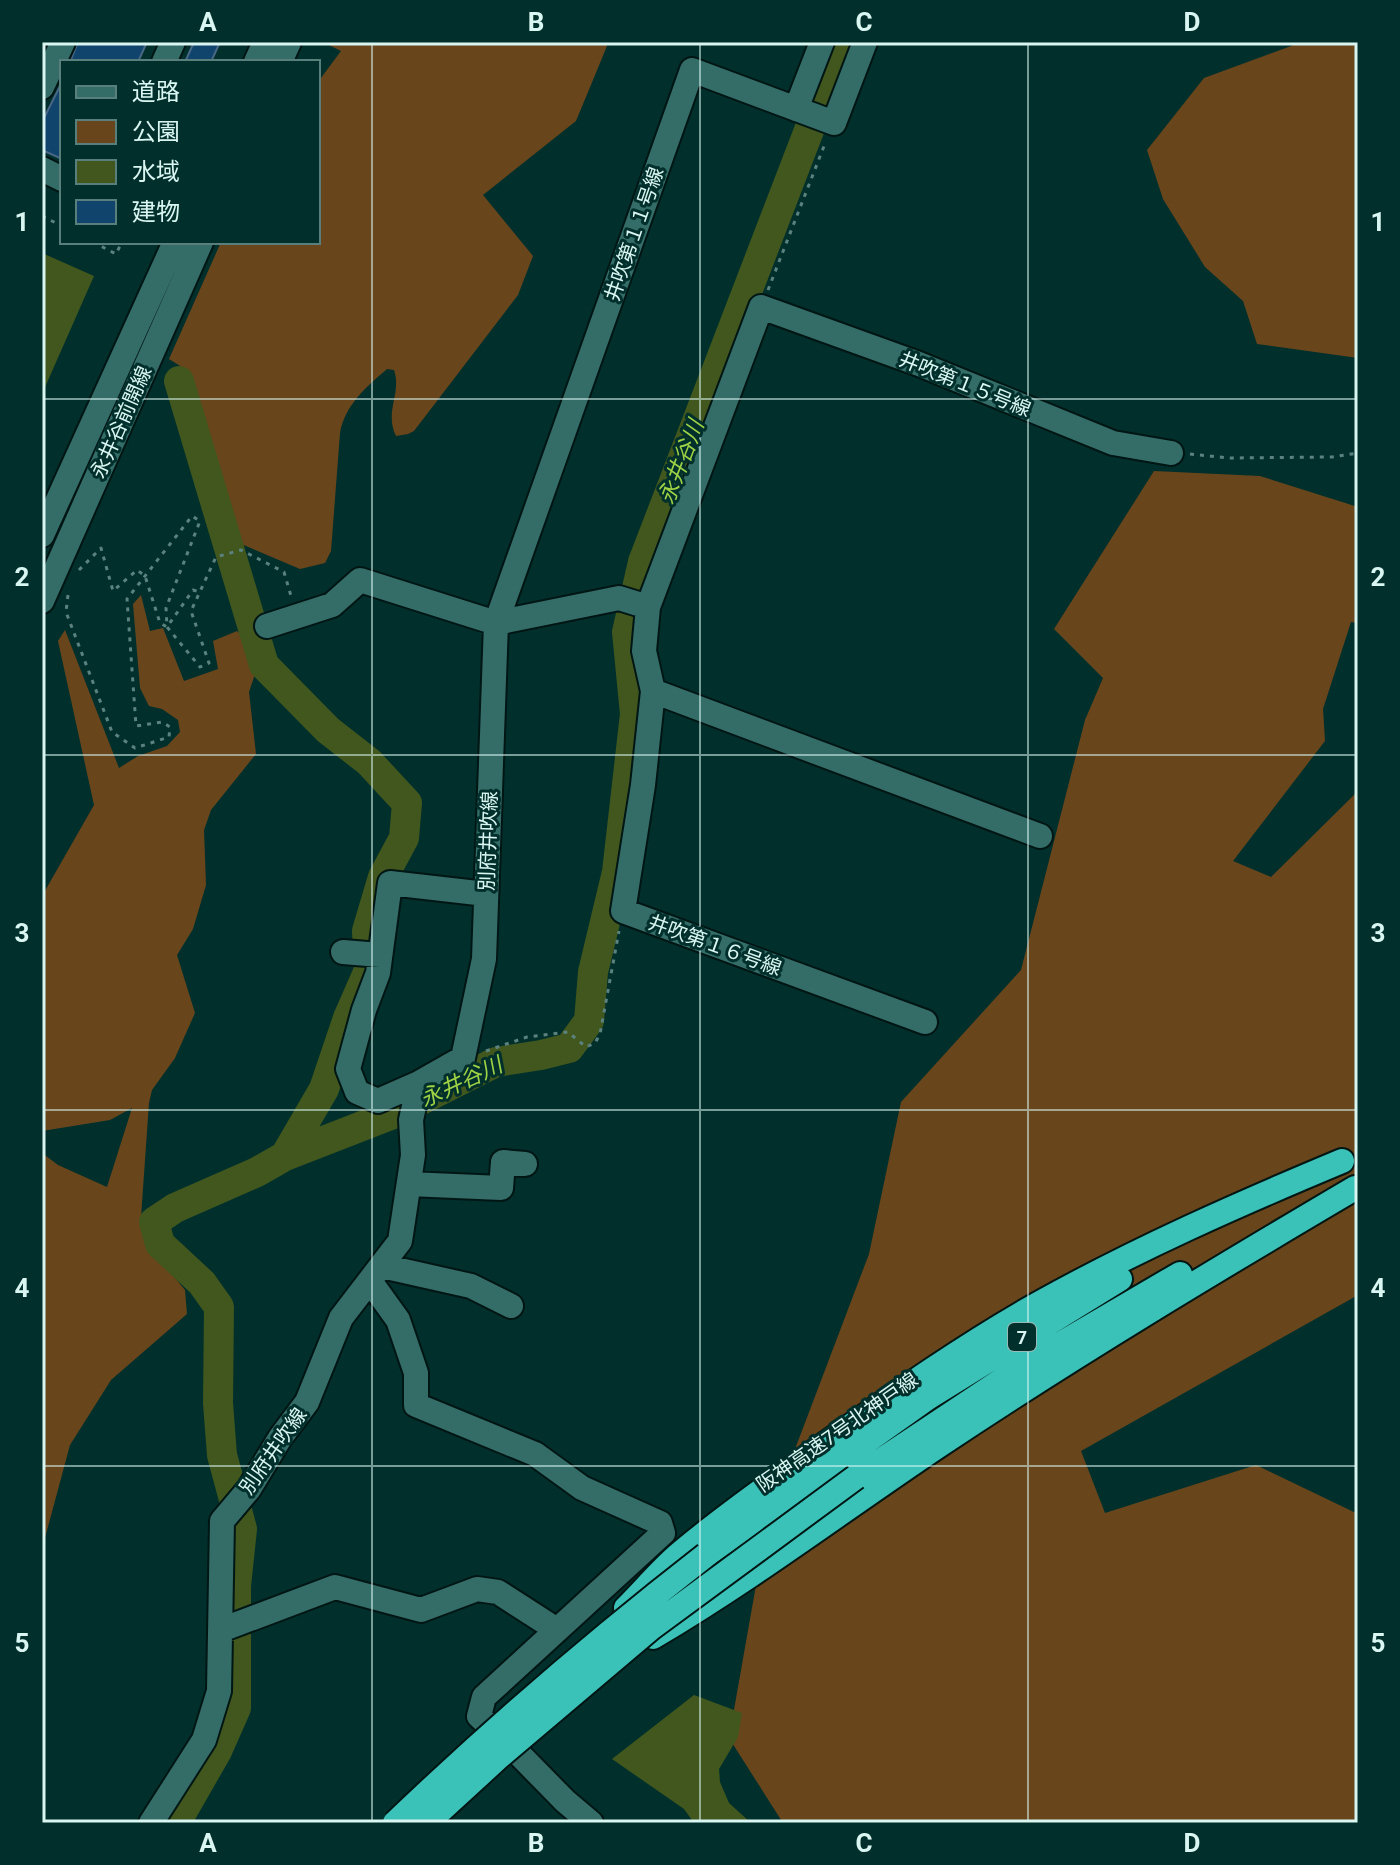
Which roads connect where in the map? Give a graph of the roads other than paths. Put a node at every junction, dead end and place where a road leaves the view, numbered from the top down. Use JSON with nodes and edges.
{"nodes":[{"id":1,"x":63,"y":42,"type":"edge"},
{"id":2,"x":822,"y":42,"type":"edge"},
{"id":3,"x":865,"y":42,"type":"edge"},
{"id":4,"x":42,"y":87,"type":"edge"},
{"id":5,"x":815,"y":116,"type":"junction"},
{"id":6,"x":42,"y":169,"type":"edge"},
{"id":7,"x":60,"y":178,"type":"edge"},
{"id":8,"x":174,"y":244,"type":"edge"},
{"id":9,"x":200,"y":244,"type":"edge"},
{"id":10,"x":761,"y":307,"type":"joint"},
{"id":11,"x":1171,"y":453,"type":"road end"},
{"id":12,"x":44,"y":527,"type":"edge"},
{"id":13,"x":73,"y":533,"type":"junction"},
{"id":14,"x":42,"y":601,"type":"edge"},
{"id":15,"x":636,"y":604,"type":"junction"},
{"id":16,"x":496,"y":623,"type":"junction"},
{"id":17,"x":267,"y":626,"type":"dead end"},
{"id":18,"x":653,"y":691,"type":"junction"},
{"id":19,"x":1040,"y":836,"type":"dead end"},
{"id":20,"x":486,"y":894,"type":"junction"},
{"id":21,"x":925,"y":1022,"type":"dead end"},
{"id":22,"x":419,"y":1083,"type":"junction"},
{"id":23,"x":1350,"y":1157,"type":"edge"},
{"id":24,"x":525,"y":1164,"type":"dead end"},
{"id":25,"x":409,"y":1184,"type":"junction"},
{"id":26,"x":1356,"y":1187,"type":"edge"},
{"id":27,"x":376,"y":1274,"type":"junction"},
{"id":28,"x":511,"y":1306,"type":"dead end"},
{"id":29,"x":230,"y":1626,"type":"junction"},
{"id":30,"x":557,"y":1630,"type":"junction"},
{"id":31,"x":151,"y":1823,"type":"edge"},
{"id":32,"x":395,"y":1823,"type":"edge"},
{"id":33,"x":402,"y":1823,"type":"edge"},
{"id":34,"x":416,"y":1823,"type":"edge"},
{"id":35,"x":427,"y":1823,"type":"edge"},
{"id":36,"x":591,"y":1823,"type":"edge"}],
"edges":[{"from":1,"to":4,"type":"street"},
{"from":2,"to":5,"type":"street"},
{"from":3,"to":5,"type":"street"},
{"from":5,"to":16,"type":"street","name":"井吹第１１号線"},
{"from":6,"to":7,"type":"street"},
{"from":8,"to":12,"type":"street","name":"永井谷前開線"},
{"from":9,"to":13,"type":"street","name":"永井谷前開線"},
{"from":10,"to":11,"type":"street","name":"井吹第１５号線"},
{"from":10,"to":15,"type":"street","name":"井吹第１６号線"},
{"from":12,"to":13,"type":"street"},
{"from":13,"to":14,"type":"street","name":"永井谷前開線"},
{"from":15,"to":16,"type":"street"},
{"from":15,"to":18,"type":"street","name":"井吹第１６号線"},
{"from":16,"to":17,"type":"street"},
{"from":16,"to":20,"type":"street","name":"別府井吹線"},
{"from":18,"to":19,"type":"street"},
{"from":18,"to":21,"type":"street","name":"井吹第１６号線"},
{"from":20,"to":22,"type":"street","name":"別府井吹線"},
{"from":20,"to":22,"type":"street"},
{"from":22,"to":25,"type":"street","name":"別府井吹線"},
{"from":23,"to":32,"type":"highway","name":"阪神高速7号北神戸線","number":"7","bridge":true},
{"from":23,"to":33,"type":"highway"},
{"from":24,"to":25,"type":"street"},
{"from":25,"to":27,"type":"street","name":"別府井吹線"},
{"from":26,"to":34,"type":"highway"},
{"from":26,"to":35,"type":"highway","number":"7","bridge":true},
{"from":27,"to":28,"type":"street"},
{"from":27,"to":29,"type":"street","name":"別府井吹線"},
{"from":27,"to":30,"type":"street"},
{"from":29,"to":30,"type":"street"},
{"from":29,"to":31,"type":"street","name":"別府井吹線"},
{"from":30,"to":36,"type":"street"}]}
